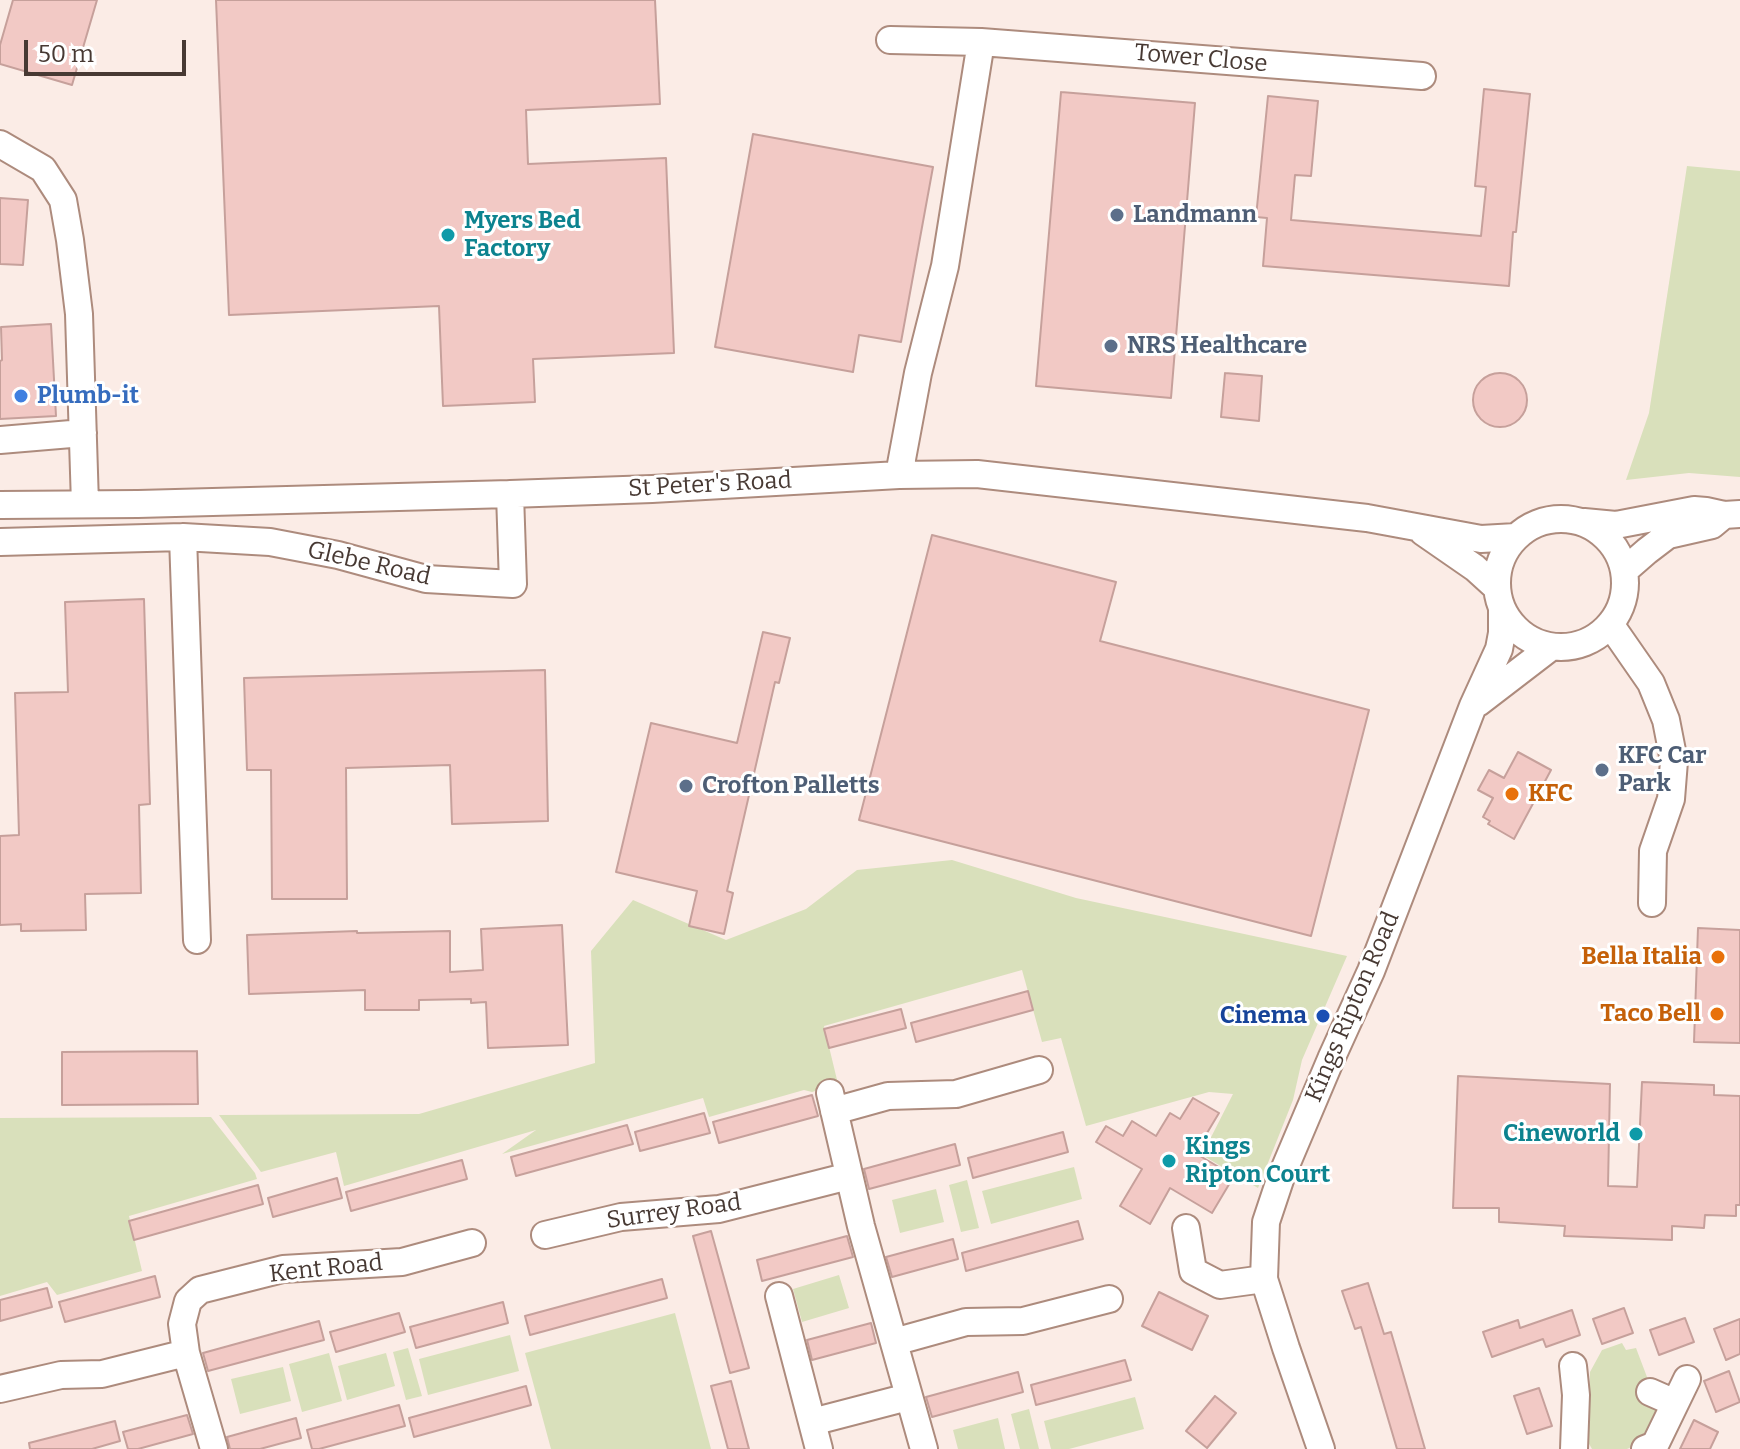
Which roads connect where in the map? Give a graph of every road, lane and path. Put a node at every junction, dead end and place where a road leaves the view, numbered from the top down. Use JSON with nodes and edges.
{"nodes":[{"id":1,"x":890,"y":40,"type":"dead end"},
{"id":2,"x":981,"y":42,"type":"junction"},
{"id":3,"x":1422,"y":76,"type":"dead end"},
{"id":4,"x":0,"y":144,"type":"edge"},
{"id":5,"x":83,"y":433,"type":"junction"},
{"id":6,"x":0,"y":440,"type":"edge"},
{"id":7,"x":899,"y":475,"type":"junction"},
{"id":8,"x":510,"y":494,"type":"junction"},
{"id":9,"x":85,"y":504,"type":"junction"},
{"id":10,"x":0,"y":505,"type":"edge"},
{"id":11,"x":1732,"y":514,"type":"edge"},
{"id":12,"x":1584,"y":522,"type":"junction"},
{"id":13,"x":1417,"y":528,"type":"junction"},
{"id":14,"x":183,"y":537,"type":"junction"},
{"id":15,"x":1516,"y":537,"type":"junction"},
{"id":16,"x":0,"y":542,"type":"edge"},
{"id":17,"x":1624,"y":571,"type":"junction"},
{"id":18,"x":1499,"y":598,"type":"junction"},
{"id":19,"x":1610,"y":624,"type":"junction"},
{"id":20,"x":1551,"y":647,"type":"junction"},
{"id":21,"x":1473,"y":706,"type":"junction"},
{"id":22,"x":1652,"y":903,"type":"dead end"},
{"id":23,"x":197,"y":940,"type":"dead end"},
{"id":24,"x":1039,"y":1070,"type":"dead end"},
{"id":25,"x":849,"y":1176,"type":"junction"},
{"id":26,"x":1186,"y":1228,"type":"dead end"},
{"id":27,"x":545,"y":1235,"type":"dead end"},
{"id":28,"x":472,"y":1243,"type":"dead end"},
{"id":29,"x":1264,"y":1279,"type":"junction"},
{"id":30,"x":779,"y":1296,"type":"dead end"},
{"id":31,"x":1109,"y":1299,"type":"dead end"},
{"id":32,"x":894,"y":1342,"type":"junction"},
{"id":33,"x":186,"y":1353,"type":"junction"},
{"id":34,"x":1573,"y":1366,"type":"dead end"},
{"id":35,"x":1687,"y":1379,"type":"dead end"},
{"id":36,"x":0,"y":1389,"type":"edge"},
{"id":37,"x":1650,"y":1392,"type":"dead end"},
{"id":38,"x":908,"y":1397,"type":"junction"},
{"id":39,"x":1675,"y":1403,"type":"junction"},
{"id":40,"x":812,"y":1422,"type":"junction"},
{"id":41,"x":214,"y":1449,"type":"edge"},
{"id":42,"x":819,"y":1449,"type":"edge"},
{"id":43,"x":924,"y":1449,"type":"edge"},
{"id":44,"x":1321,"y":1449,"type":"edge"},
{"id":45,"x":1574,"y":1449,"type":"edge"},
{"id":46,"x":1645,"y":1449,"type":"edge"}],
"edges":[{"from":1,"to":2,"type":"street","name":"Tower Close"},
{"from":2,"to":3,"type":"street","name":"Tower Close"},
{"from":2,"to":7,"type":"street"},
{"from":4,"to":5,"type":"street"},
{"from":5,"to":6,"type":"street"},
{"from":5,"to":9,"type":"street"},
{"from":7,"to":8,"type":"street","name":"St Peter's Road"},
{"from":7,"to":13,"type":"street","name":"St Peter's Road"},
{"from":8,"to":9,"type":"street","name":"St Peter's Road"},
{"from":8,"to":14,"type":"street","name":"Glebe Road"},
{"from":9,"to":10,"type":"street","name":"St Peter's Road"},
{"from":11,"to":12,"type":"street"},
{"from":11,"to":17,"type":"street"},
{"from":12,"to":15,"type":"street"},
{"from":12,"to":17,"type":"street"},
{"from":13,"to":15,"type":"street","name":"St Peter's Road"},
{"from":13,"to":18,"type":"street"},
{"from":14,"to":16,"type":"street","name":"Glebe Road"},
{"from":14,"to":23,"type":"street"},
{"from":15,"to":18,"type":"street"},
{"from":17,"to":19,"type":"street"},
{"from":18,"to":20,"type":"street"},
{"from":18,"to":21,"type":"street","name":"Kings Ripton Road"},
{"from":19,"to":20,"type":"street"},
{"from":19,"to":22,"type":"street"},
{"from":20,"to":21,"type":"street"},
{"from":21,"to":29,"type":"street","name":"Kings Ripton Road"},
{"from":24,"to":25,"type":"street"},
{"from":25,"to":27,"type":"street","name":"Surrey Road"},
{"from":25,"to":32,"type":"street"},
{"from":26,"to":29,"type":"street"},
{"from":28,"to":33,"type":"street","name":"Kent Road"},
{"from":29,"to":44,"type":"street","name":"Kings Ripton Road"},
{"from":30,"to":40,"type":"street"},
{"from":31,"to":32,"type":"street"},
{"from":32,"to":38,"type":"street"},
{"from":33,"to":36,"type":"street"},
{"from":33,"to":41,"type":"street","name":"Kent Road"},
{"from":34,"to":45,"type":"street"},
{"from":35,"to":39,"type":"street"},
{"from":37,"to":39,"type":"street"},
{"from":38,"to":40,"type":"street"},
{"from":38,"to":43,"type":"street"},
{"from":39,"to":46,"type":"street"},
{"from":40,"to":42,"type":"street"}]}
